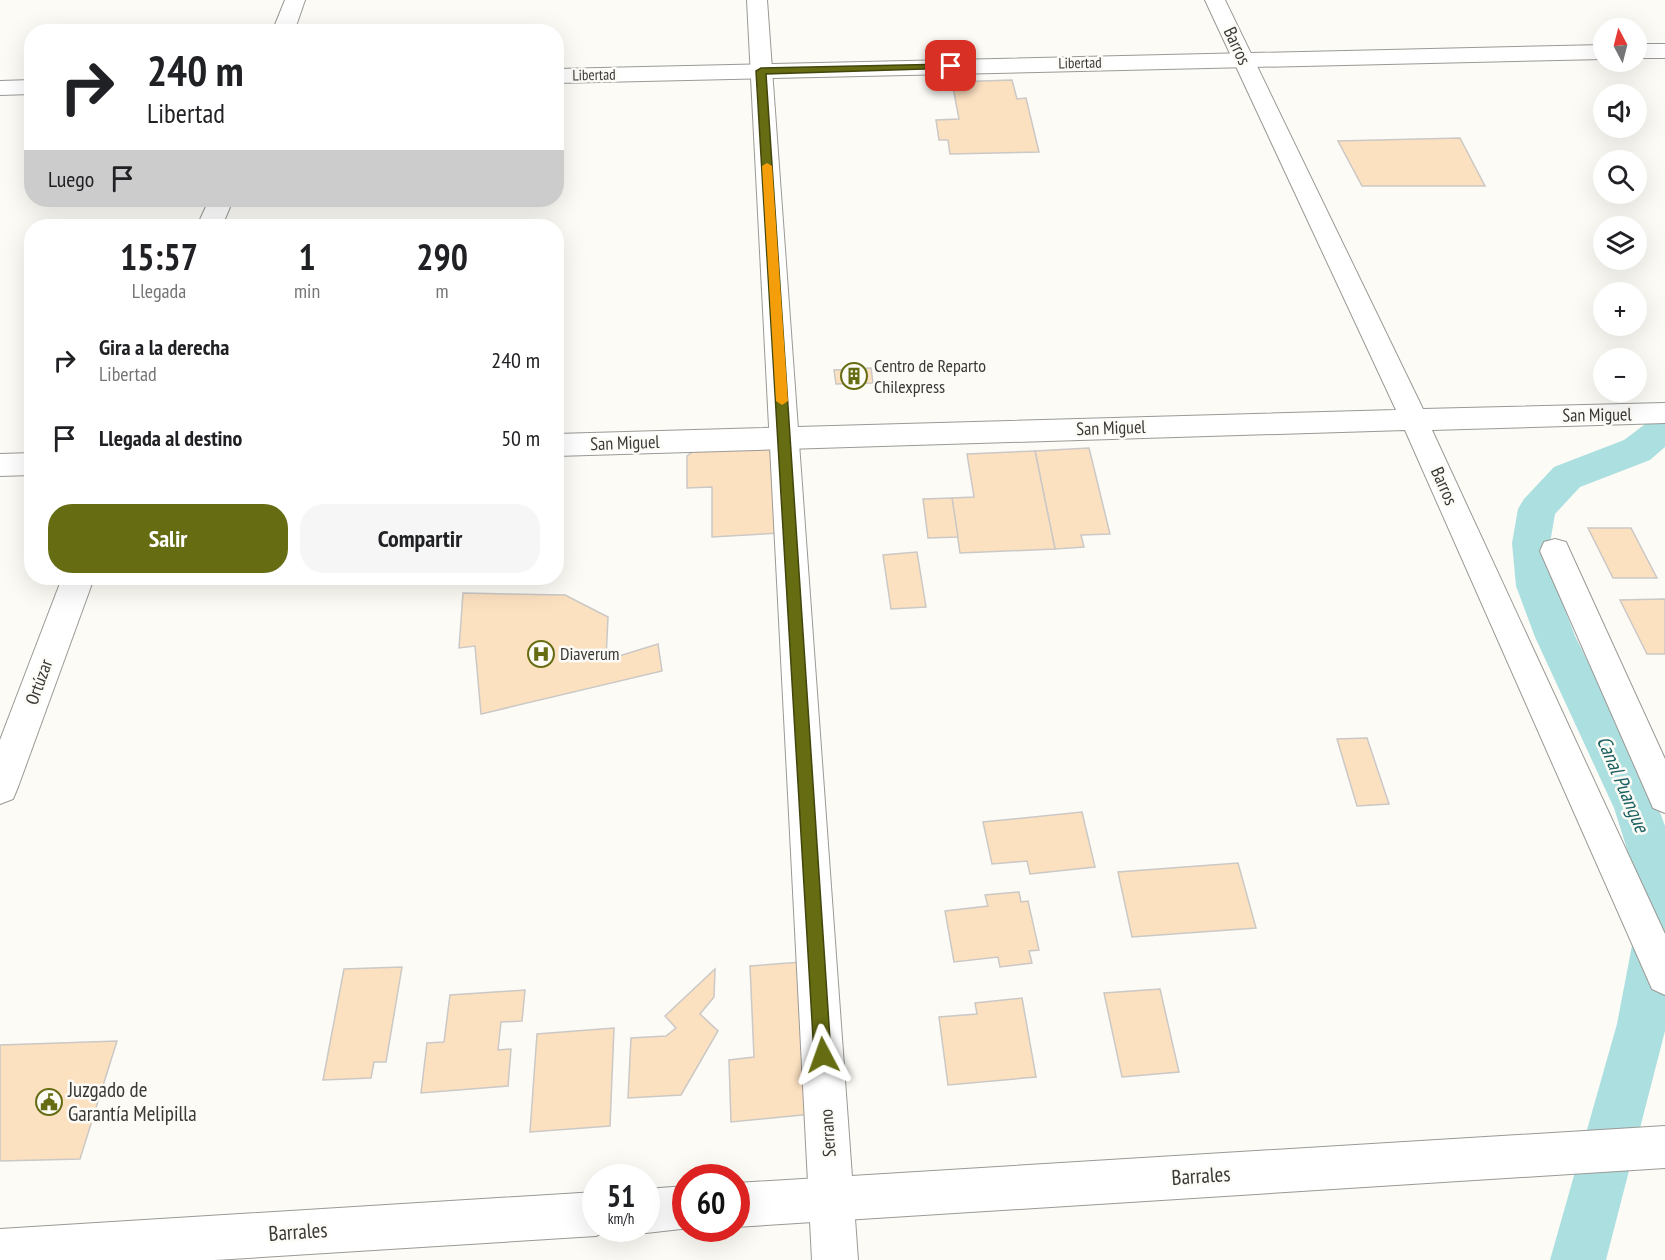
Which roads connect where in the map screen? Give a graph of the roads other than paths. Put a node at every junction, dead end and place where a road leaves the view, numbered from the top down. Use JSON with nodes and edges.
{"nodes":[{"id":1,"x":295,"y":0,"type":"edge"},
{"id":2,"x":756,"y":0,"type":"edge"},
{"id":3,"x":1215,"y":0,"type":"edge"},
{"id":4,"x":286,"y":24,"type":"edge"},
{"id":5,"x":1647,"y":51,"type":"edge"},
{"id":6,"x":1665,"y":51,"type":"edge"},
{"id":7,"x":1593,"y":52,"type":"edge"},
{"id":8,"x":1243,"y":60,"type":"junction"},
{"id":9,"x":761,"y":71,"type":"junction"},
{"id":10,"x":564,"y":76,"type":"edge"},
{"id":11,"x":24,"y":87,"type":"edge"},
{"id":12,"x":0,"y":88,"type":"edge"},
{"id":13,"x":1655,"y":413,"type":"edge"},
{"id":14,"x":1414,"y":420,"type":"junction"},
{"id":15,"x":784,"y":437,"type":"junction"},
{"id":16,"x":564,"y":445,"type":"edge"},
{"id":17,"x":24,"y":464,"type":"edge"},
{"id":18,"x":0,"y":465,"type":"edge"},
{"id":19,"x":1555,"y":551,"type":"dead end"},
{"id":20,"x":75,"y":585,"type":"edge"},
{"id":21,"x":0,"y":788,"type":"edge"},
{"id":22,"x":1665,"y":797,"type":"edge"},
{"id":23,"x":1665,"y":976,"type":"edge"},
{"id":24,"x":1654,"y":1148,"type":"edge"},
{"id":25,"x":832,"y":1199,"type":"junction"},
{"id":26,"x":750,"y":1204,"type":"edge"},
{"id":27,"x":582,"y":1215,"type":"edge"},
{"id":28,"x":0,"y":1251,"type":"edge"},
{"id":29,"x":835,"y":1260,"type":"edge"}],
"edges":[{"from":1,"to":4,"type":"main road"},
{"from":2,"to":9,"type":"main road","name":"Serrano"},
{"from":3,"to":8,"type":"street","name":"Barros"},
{"from":5,"to":6,"type":"main road"},
{"from":7,"to":8,"type":"main road","name":"Libertad"},
{"from":8,"to":9,"type":"main road","name":"Libertad"},
{"from":8,"to":14,"type":"street","name":"Barros"},
{"from":9,"to":10,"type":"main road","name":"Libertad"},
{"from":9,"to":15,"type":"main road","name":"Serrano"},
{"from":11,"to":12,"type":"main road"},
{"from":13,"to":14,"type":"street","name":"San Miguel"},
{"from":14,"to":15,"type":"street","name":"San Miguel"},
{"from":14,"to":23,"type":"street","name":"Barros"},
{"from":15,"to":16,"type":"street","name":"San Miguel"},
{"from":15,"to":25,"type":"main road","name":"Serrano"},
{"from":17,"to":18,"type":"street"},
{"from":19,"to":22,"type":"street"},
{"from":20,"to":21,"type":"main road","name":"Ortúzar"},
{"from":24,"to":25,"type":"main road","name":"Barrales"},
{"from":25,"to":26,"type":"main road","name":"Barrales"},
{"from":25,"to":29,"type":"main road","name":"Serrano"},
{"from":27,"to":28,"type":"main road","name":"Barrales"}]}
